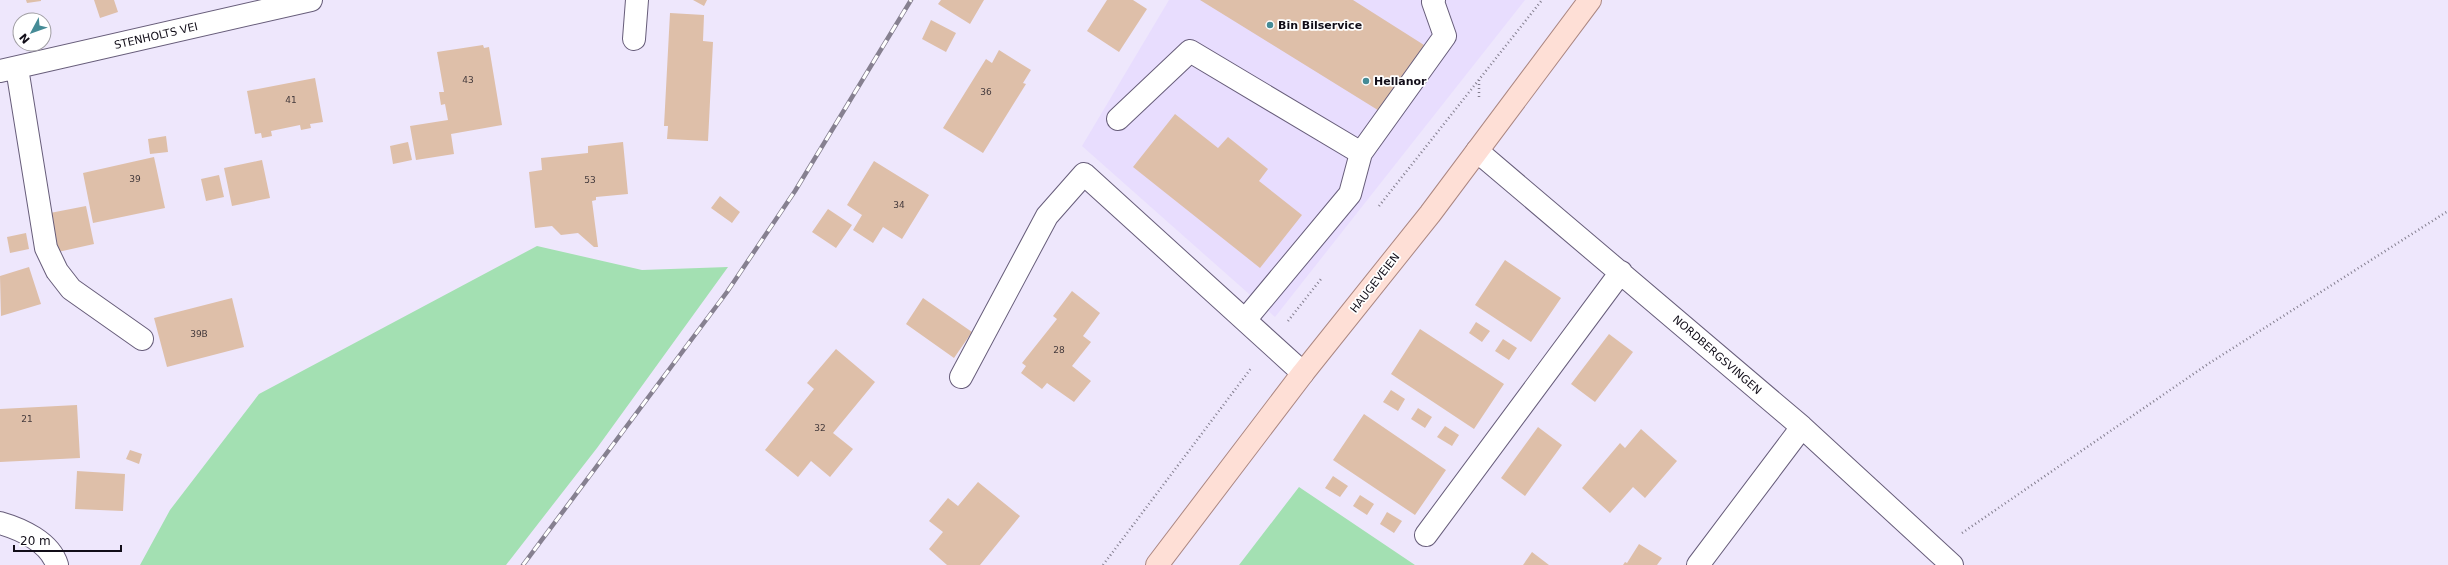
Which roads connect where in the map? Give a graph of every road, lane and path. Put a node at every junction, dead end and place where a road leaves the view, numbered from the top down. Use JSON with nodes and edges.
{"nodes":[{"id":1,"x":311,"y":0,"type":"edge"},
{"id":2,"x":637,"y":0,"type":"edge"},
{"id":3,"x":1542,"y":0,"type":"edge"},
{"id":4,"x":1590,"y":0,"type":"edge"},
{"id":5,"x":1432,"y":1,"type":"edge"},
{"id":6,"x":634,"y":39,"type":"dead end"},
{"id":7,"x":8,"y":69,"type":"edge"},
{"id":8,"x":1479,"y":79,"type":"dead end"},
{"id":9,"x":1118,"y":119,"type":"dead end"},
{"id":10,"x":1478,"y":151,"type":"junction"},
{"id":11,"x":1361,"y":153,"type":"junction"},
{"id":12,"x":2448,"y":211,"type":"edge"},
{"id":13,"x":1621,"y":272,"type":"junction"},
{"id":14,"x":1245,"y":320,"type":"junction"},
{"id":15,"x":142,"y":339,"type":"dead end"},
{"id":16,"x":1304,"y":373,"type":"junction"},
{"id":17,"x":961,"y":377,"type":"dead end"},
{"id":18,"x":1802,"y":428,"type":"junction"},
{"id":19,"x":0,"y":524,"type":"edge"},
{"id":20,"x":1426,"y":535,"type":"dead end"},
{"id":21,"x":1936,"y":551,"type":"junction"},
{"id":22,"x":57,"y":565,"type":"edge"},
{"id":23,"x":1157,"y":565,"type":"edge"},
{"id":24,"x":1698,"y":565,"type":"edge"},
{"id":25,"x":1952,"y":565,"type":"edge"}],
"edges":[{"from":1,"to":7,"type":"street","name":"STENHOLTS VEI"},
{"from":2,"to":6,"type":"street"},
{"from":3,"to":8,"type":"path"},
{"from":4,"to":10,"type":"main road","name":"HAUGEVEIEN"},
{"from":5,"to":11,"type":"street"},
{"from":7,"to":15,"type":"street"},
{"from":9,"to":11,"type":"street"},
{"from":10,"to":13,"type":"street","name":"NORDBERGSVINGEN"},
{"from":10,"to":16,"type":"main road","name":"HAUGEVEIEN"},
{"from":11,"to":14,"type":"street"},
{"from":12,"to":21,"type":"path"},
{"from":13,"to":18,"type":"street","name":"NORDBERGSVINGEN"},
{"from":13,"to":20,"type":"street"},
{"from":14,"to":16,"type":"street"},
{"from":14,"to":17,"type":"street"},
{"from":16,"to":23,"type":"main road","name":"HAUGEVEIEN"},
{"from":18,"to":21,"type":"street","name":"NORDBERGSVINGEN"},
{"from":18,"to":24,"type":"street"},
{"from":19,"to":22,"type":"street"},
{"from":21,"to":25,"type":"street","name":"NORDBERGSVINGEN"}]}
